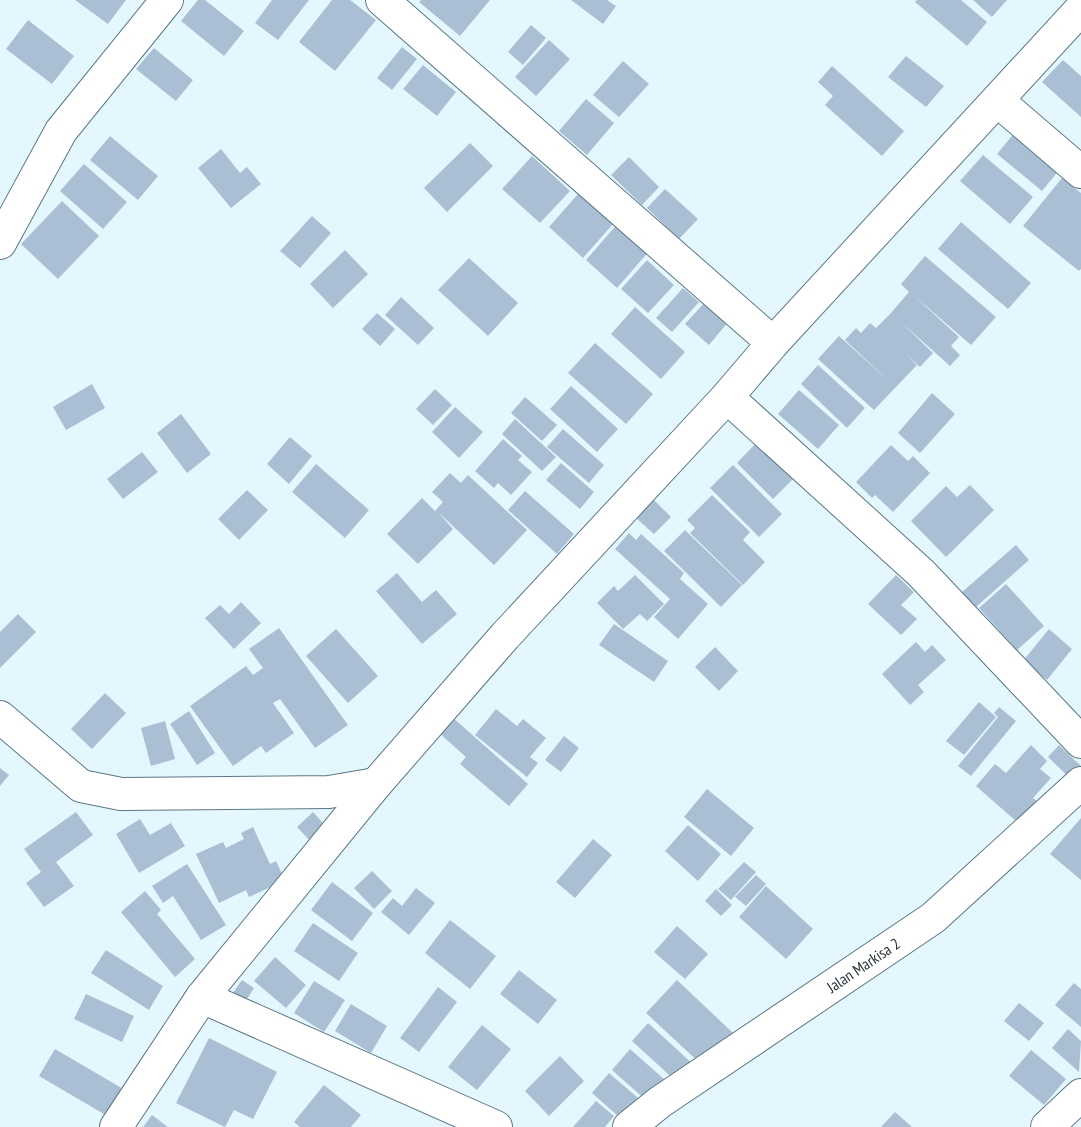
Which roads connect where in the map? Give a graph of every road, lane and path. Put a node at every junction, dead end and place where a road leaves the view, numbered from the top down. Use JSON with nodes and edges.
{"nodes":[{"id":1,"x":167,"y":0,"type":"edge"},
{"id":2,"x":382,"y":0,"type":"edge"},
{"id":3,"x":1081,"y":9,"type":"edge"},
{"id":4,"x":998,"y":101,"type":"junction"},
{"id":5,"x":1081,"y":172,"type":"edge"},
{"id":6,"x":0,"y":243,"type":"edge"},
{"id":7,"x":774,"y":343,"type":"junction"},
{"id":8,"x":727,"y":397,"type":"junction"},
{"id":9,"x":0,"y":717,"type":"edge"},
{"id":10,"x":1081,"y":742,"type":"edge"},
{"id":11,"x":1081,"y":783,"type":"edge"},
{"id":12,"x":376,"y":784,"type":"junction"},
{"id":13,"x":202,"y":997,"type":"junction"},
{"id":14,"x":1081,"y":1095,"type":"edge"},
{"id":15,"x":116,"y":1127,"type":"edge"},
{"id":16,"x":496,"y":1127,"type":"edge"},
{"id":17,"x":629,"y":1127,"type":"edge"},
{"id":18,"x":1047,"y":1127,"type":"edge"}],
"edges":[{"from":1,"to":6,"type":"street"},
{"from":2,"to":7,"type":"street"},
{"from":3,"to":4,"type":"street"},
{"from":4,"to":5,"type":"street"},
{"from":4,"to":7,"type":"street"},
{"from":7,"to":8,"type":"street"},
{"from":8,"to":10,"type":"street"},
{"from":8,"to":12,"type":"street"},
{"from":9,"to":12,"type":"street"},
{"from":11,"to":17,"type":"street","name":"Jalan Markisa 2"},
{"from":12,"to":13,"type":"street"},
{"from":13,"to":15,"type":"street"},
{"from":13,"to":16,"type":"street"},
{"from":14,"to":18,"type":"street"}]}
